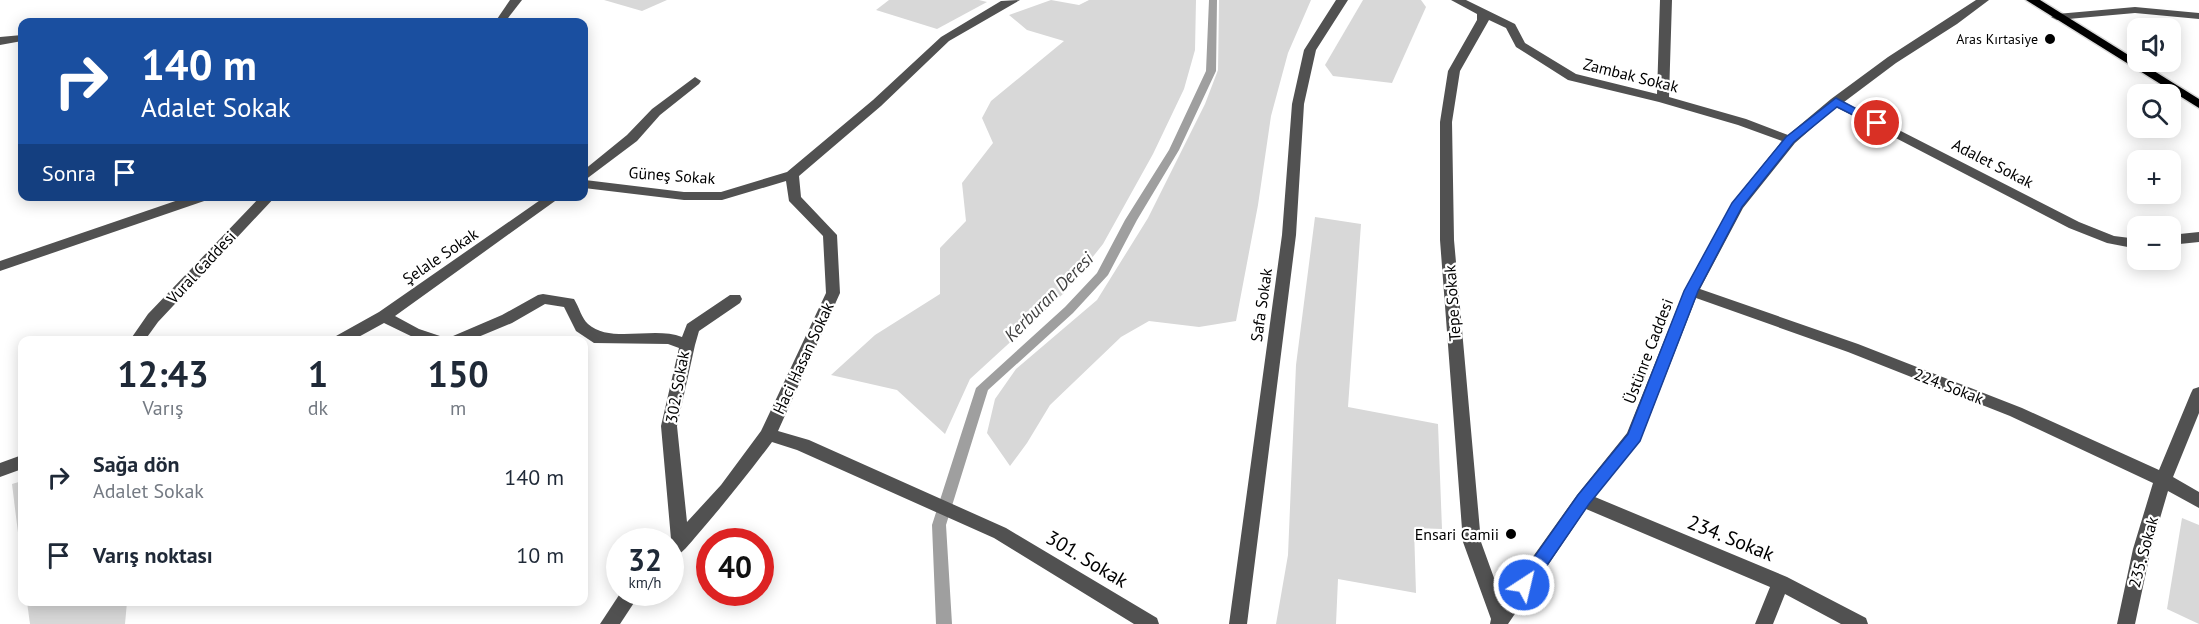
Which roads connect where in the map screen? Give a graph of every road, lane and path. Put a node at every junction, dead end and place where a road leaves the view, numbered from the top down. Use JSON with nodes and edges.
{"nodes":[{"id":1,"x":516,"y":0,"type":"edge"},
{"id":2,"x":1342,"y":0,"type":"edge"},
{"id":3,"x":1457,"y":0,"type":"edge"},
{"id":4,"x":1666,"y":0,"type":"edge"},
{"id":5,"x":1983,"y":0,"type":"edge"},
{"id":6,"x":2032,"y":0,"type":"edge"},
{"id":7,"x":1006,"y":1,"type":"edge"},
{"id":8,"x":1482,"y":12,"type":"junction"},
{"id":9,"x":2199,"y":16,"type":"edge"},
{"id":10,"x":2057,"y":17,"type":"junction"},
{"id":11,"x":503,"y":18,"type":"edge"},
{"id":12,"x":18,"y":39,"type":"edge"},
{"id":13,"x":0,"y":41,"type":"edge"},
{"id":14,"x":695,"y":81,"type":"dead end"},
{"id":15,"x":1663,"y":99,"type":"junction"},
{"id":16,"x":1836,"y":102,"type":"junction"},
{"id":17,"x":2199,"y":104,"type":"edge"},
{"id":18,"x":1790,"y":140,"type":"junction"},
{"id":19,"x":588,"y":173,"type":"edge"},
{"id":20,"x":792,"y":175,"type":"junction"},
{"id":21,"x":588,"y":184,"type":"edge"},
{"id":22,"x":190,"y":201,"type":"edge"},
{"id":23,"x":265,"y":201,"type":"edge"},
{"id":24,"x":549,"y":201,"type":"edge"},
{"id":25,"x":2199,"y":237,"type":"edge"},
{"id":26,"x":2181,"y":239,"type":"edge"},
{"id":27,"x":2127,"y":242,"type":"edge"},
{"id":28,"x":0,"y":266,"type":"edge"},
{"id":29,"x":1691,"y":291,"type":"junction"},
{"id":30,"x":735,"y":299,"type":"dead end"},
{"id":31,"x":384,"y":316,"type":"junction"},
{"id":32,"x":140,"y":336,"type":"edge"},
{"id":33,"x":348,"y":336,"type":"edge"},
{"id":34,"x":423,"y":336,"type":"edge"},
{"id":35,"x":467,"y":336,"type":"edge"},
{"id":36,"x":687,"y":345,"type":"junction"},
{"id":37,"x":2199,"y":393,"type":"edge"},
{"id":38,"x":768,"y":434,"type":"junction"},
{"id":39,"x":18,"y":463,"type":"edge"},
{"id":40,"x":0,"y":470,"type":"edge"},
{"id":41,"x":2163,"y":480,"type":"junction"},
{"id":42,"x":1583,"y":500,"type":"junction"},
{"id":43,"x":2199,"y":501,"type":"edge"},
{"id":44,"x":674,"y":528,"type":"edge"},
{"id":45,"x":684,"y":537,"type":"edge"},
{"id":46,"x":1781,"y":583,"type":"junction"},
{"id":47,"x":622,"y":606,"type":"edge"},
{"id":48,"x":1500,"y":622,"type":"edge"},
{"id":49,"x":609,"y":624,"type":"edge"},
{"id":50,"x":1150,"y":624,"type":"edge"},
{"id":51,"x":1238,"y":624,"type":"edge"},
{"id":52,"x":1764,"y":624,"type":"edge"},
{"id":53,"x":1859,"y":624,"type":"edge"},
{"id":54,"x":2126,"y":624,"type":"edge"}],
"edges":[{"from":1,"to":11,"type":"street"},
{"from":2,"to":51,"type":"street","name":"Safa Sokak"},
{"from":3,"to":8,"type":"street"},
{"from":4,"to":15,"type":"street"},
{"from":5,"to":16,"type":"street","name":"Üstünre Caddesi"},
{"from":6,"to":10,"type":"main road"},
{"from":7,"to":20,"type":"street"},
{"from":8,"to":15,"type":"street","name":"Zambak Sokak"},
{"from":8,"to":48,"type":"street","name":"Tepe Sokak"},
{"from":9,"to":10,"type":"street"},
{"from":10,"to":17,"type":"main road"},
{"from":12,"to":13,"type":"street"},
{"from":14,"to":19,"type":"street"},
{"from":15,"to":18,"type":"street","name":"Zambak Sokak"},
{"from":16,"to":18,"type":"street","name":"Üstünre Caddesi"},
{"from":16,"to":27,"type":"street","name":"Adalet Sokak"},
{"from":18,"to":29,"type":"street","name":"Üstünre Caddesi"},
{"from":20,"to":21,"type":"street","name":"Güneş Sokak"},
{"from":20,"to":38,"type":"street","name":"Haci Hasan Sokak"},
{"from":22,"to":28,"type":"street"},
{"from":23,"to":32,"type":"street","name":"Vural Caddesi"},
{"from":24,"to":31,"type":"street","name":"Şelale Sokak"},
{"from":25,"to":26,"type":"street"},
{"from":29,"to":41,"type":"street","name":"224. Sokak"},
{"from":29,"to":42,"type":"street","name":"Üstünre Caddesi"},
{"from":30,"to":36,"type":"street"},
{"from":31,"to":33,"type":"street","name":"Şelale Sokak"},
{"from":31,"to":34,"type":"street"},
{"from":35,"to":36,"type":"street","name":"302. Sokak"},
{"from":36,"to":44,"type":"street","name":"302. Sokak"},
{"from":37,"to":41,"type":"street","name":"235. Sokak"},
{"from":38,"to":45,"type":"street","name":"Haci Hasan Sokak"},
{"from":38,"to":50,"type":"street","name":"301. Sokak"},
{"from":39,"to":40,"type":"street"},
{"from":41,"to":43,"type":"street","name":"224. Sokak"},
{"from":41,"to":54,"type":"street","name":"235. Sokak"},
{"from":42,"to":46,"type":"street","name":"234. Sokak"},
{"from":42,"to":48,"type":"street","name":"Üstünre Caddesi"},
{"from":46,"to":52,"type":"street"},
{"from":46,"to":53,"type":"street","name":"234. Sokak"},
{"from":47,"to":49,"type":"street"}]}
